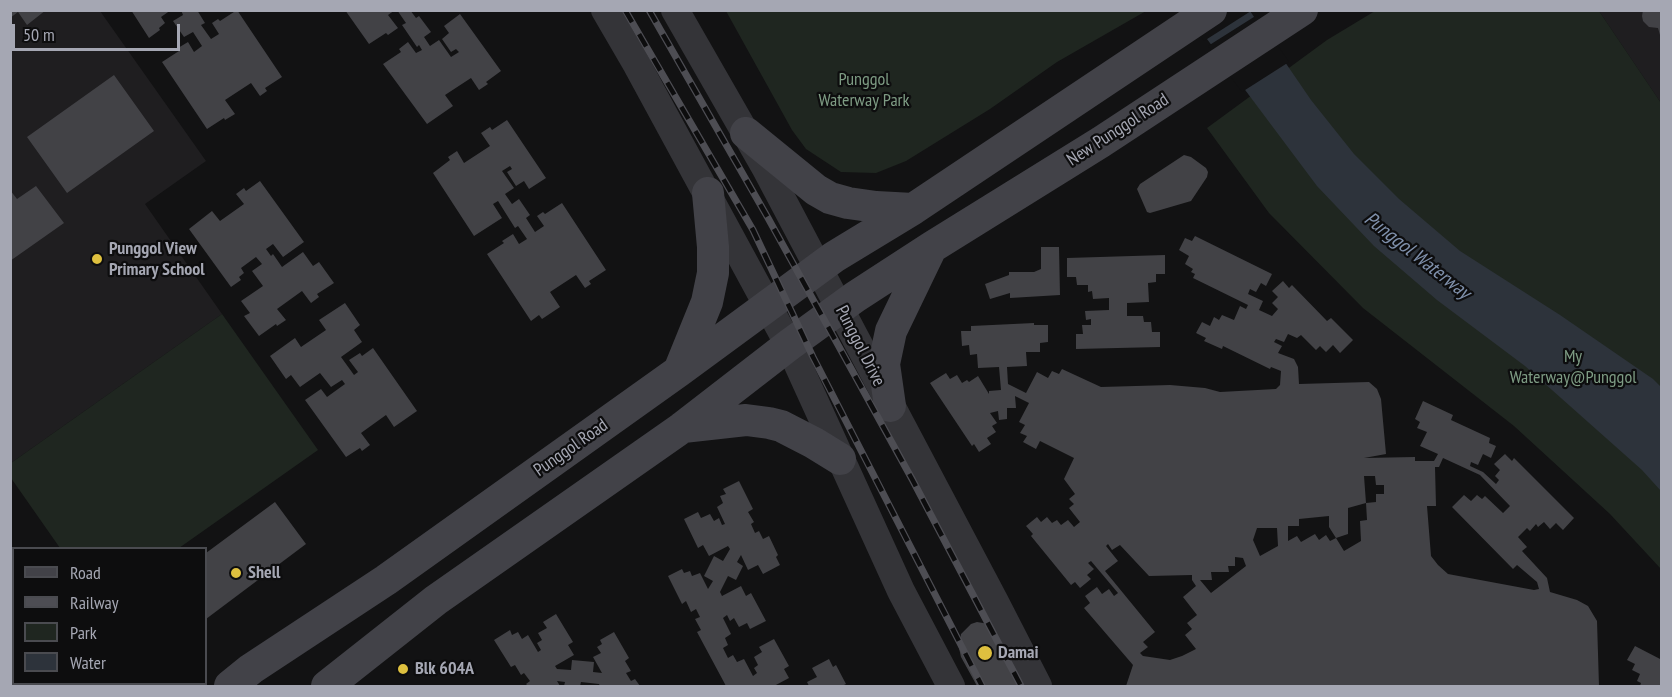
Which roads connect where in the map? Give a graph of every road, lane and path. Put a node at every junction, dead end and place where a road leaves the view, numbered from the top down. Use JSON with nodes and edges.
{"nodes":[{"id":1,"x":605,"y":10,"type":"edge"},
{"id":2,"x":675,"y":10,"type":"edge"},
{"id":3,"x":1211,"y":10,"type":"edge"},
{"id":4,"x":1302,"y":10,"type":"edge"},
{"id":5,"x":747,"y":133,"type":"junction"},
{"id":6,"x":708,"y":193,"type":"junction"},
{"id":7,"x":913,"y":209,"type":"junction"},
{"id":8,"x":932,"y":247,"type":"junction"},
{"id":9,"x":819,"y":268,"type":"junction"},
{"id":10,"x":767,"y":306,"type":"junction"},
{"id":11,"x":840,"y":308,"type":"junction"},
{"id":12,"x":789,"y":345,"type":"junction"},
{"id":13,"x":679,"y":371,"type":"junction"},
{"id":14,"x":890,"y":406,"type":"junction"},
{"id":15,"x":682,"y":427,"type":"junction"},
{"id":16,"x":840,"y":459,"type":"junction"},
{"id":17,"x":230,"y":687,"type":"edge"},
{"id":18,"x":327,"y":687,"type":"edge"},
{"id":19,"x":951,"y":687,"type":"edge"},
{"id":20,"x":1038,"y":687,"type":"edge"}],
"edges":[{"from":1,"to":6,"type":"street"},
{"from":2,"to":5,"type":"street","name":"Punggol Drive"},
{"from":3,"to":7,"type":"main road"},
{"from":4,"to":8,"type":"main road","name":"New Punggol Road"},
{"from":5,"to":7,"type":"main road"},
{"from":5,"to":9,"type":"street","name":"Punggol Drive"},
{"from":6,"to":10,"type":"street"},
{"from":6,"to":13,"type":"main road"},
{"from":7,"to":9,"type":"main road","name":"Punggol Road"},
{"from":8,"to":11,"type":"main road"},
{"from":8,"to":14,"type":"main road"},
{"from":9,"to":10,"type":"main road","name":"Punggol Road"},
{"from":9,"to":11,"type":"street","name":"Punggol Drive"},
{"from":10,"to":12,"type":"street"},
{"from":10,"to":13,"type":"main road","name":"Punggol Road"},
{"from":11,"to":12,"type":"main road"},
{"from":11,"to":14,"type":"street","name":"Punggol Drive"},
{"from":12,"to":15,"type":"main road"},
{"from":12,"to":16,"type":"street"},
{"from":13,"to":17,"type":"main road","name":"Punggol Road"},
{"from":14,"to":20,"type":"street","name":"Punggol Drive"},
{"from":15,"to":16,"type":"main road"},
{"from":15,"to":18,"type":"main road"},
{"from":16,"to":19,"type":"street"}]}
